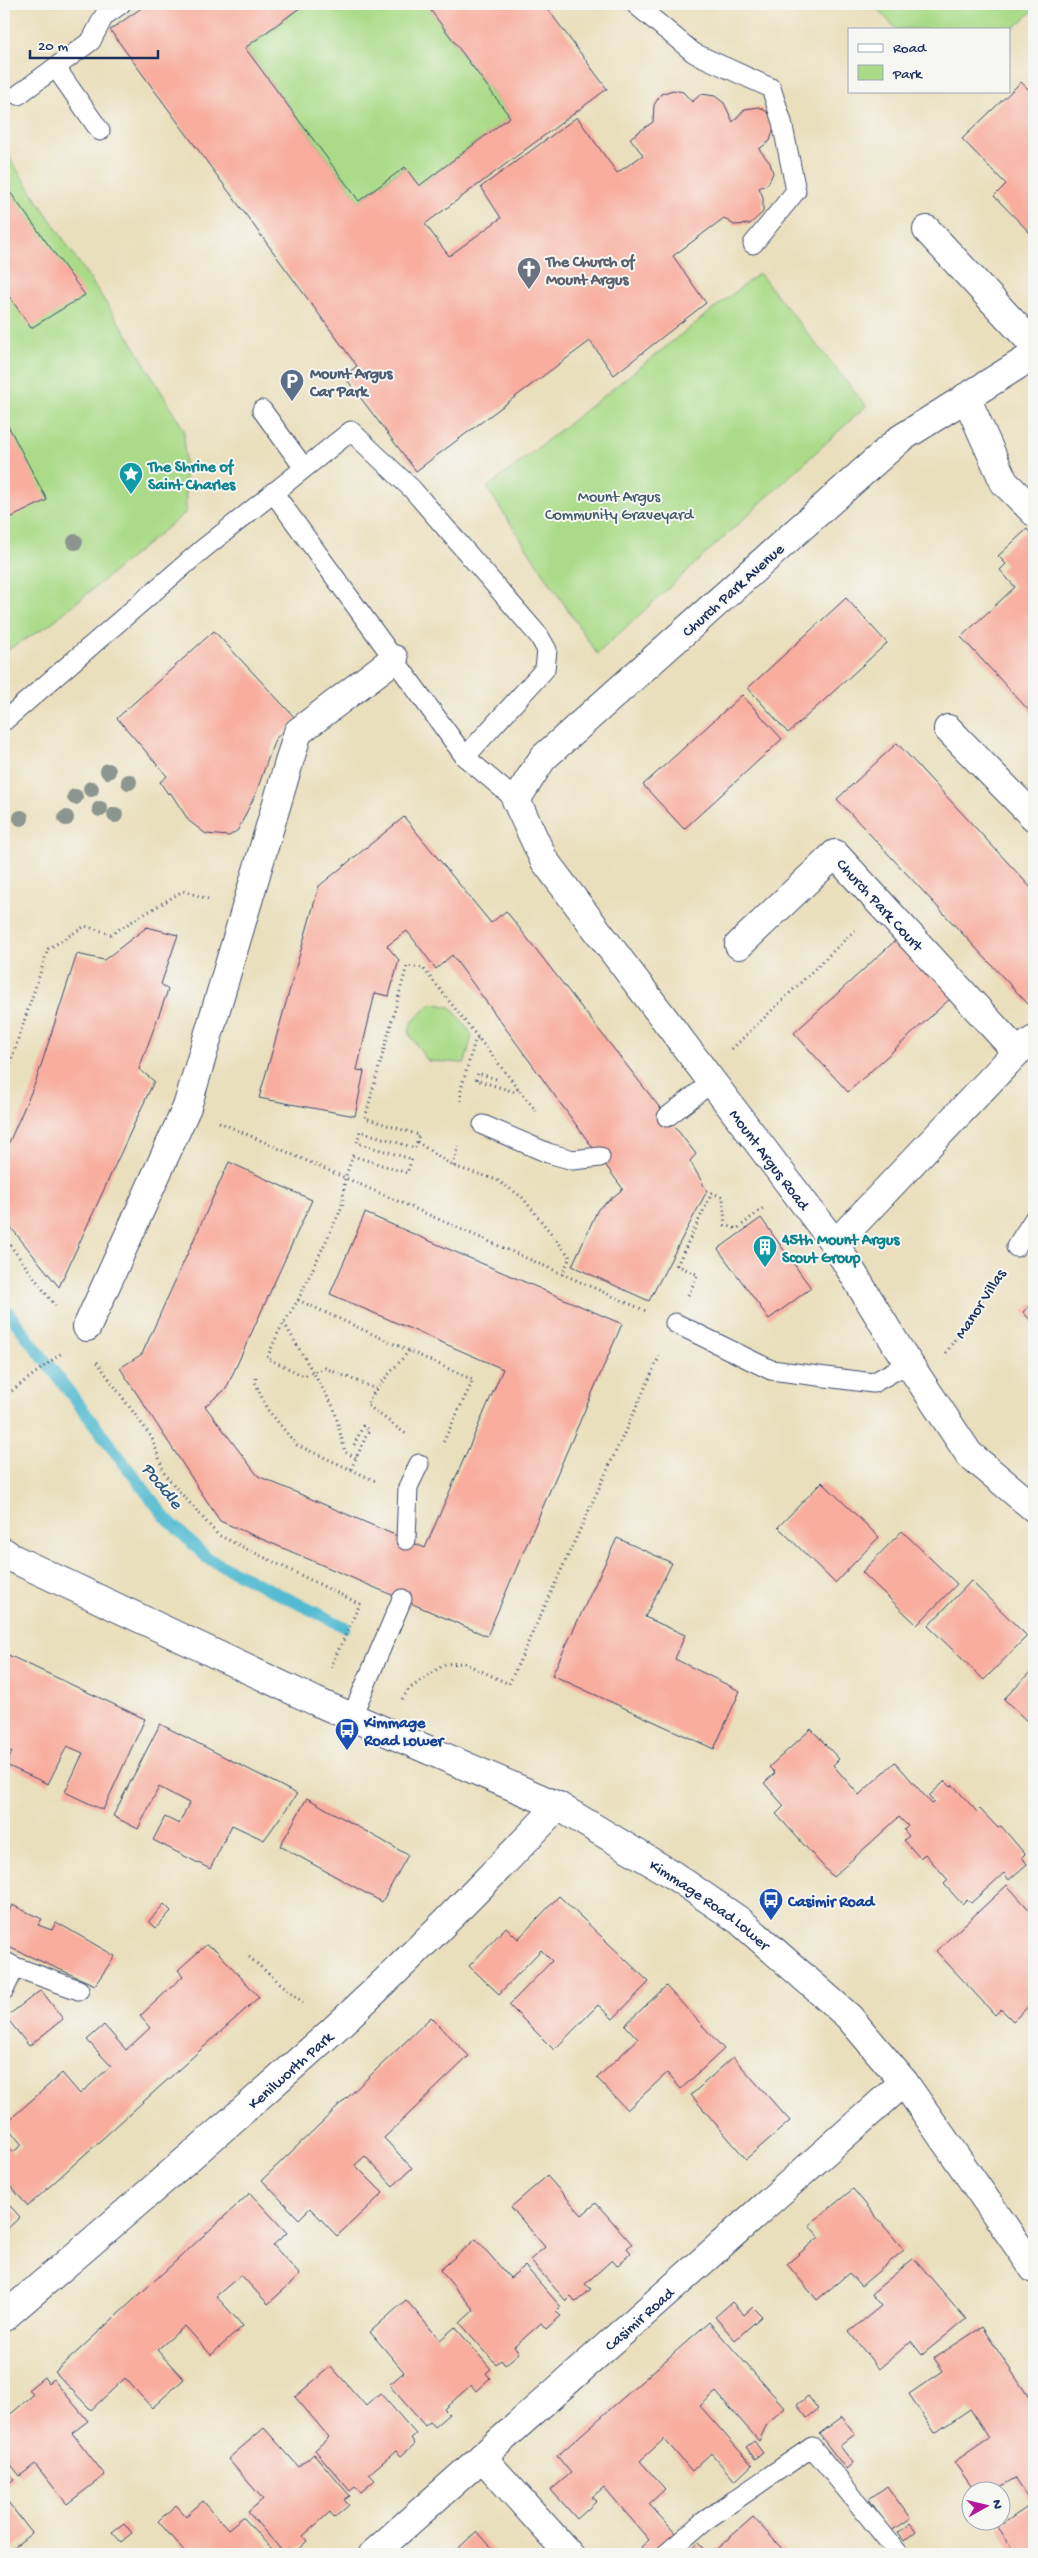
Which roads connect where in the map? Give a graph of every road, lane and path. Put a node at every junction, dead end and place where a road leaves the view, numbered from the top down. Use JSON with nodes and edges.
{"nodes":[{"id":1,"x":122,"y":4,"type":"edge"},
{"id":2,"x":635,"y":4,"type":"edge"},
{"id":3,"x":56,"y":68,"type":"junction"},
{"id":4,"x":18,"y":95,"type":"dead end"},
{"id":5,"x":100,"y":131,"type":"dead end"},
{"id":6,"x":927,"y":230,"type":"dead end"},
{"id":7,"x":753,"y":244,"type":"dead end"},
{"id":8,"x":1034,"y":345,"type":"edge"},
{"id":9,"x":1034,"y":355,"type":"edge"},
{"id":10,"x":966,"y":397,"type":"junction"},
{"id":11,"x":262,"y":410,"type":"dead end"},
{"id":12,"x":304,"y":468,"type":"junction"},
{"id":13,"x":273,"y":492,"type":"junction"},
{"id":14,"x":1034,"y":512,"type":"edge"},
{"id":15,"x":394,"y":659,"type":"junction"},
{"id":16,"x":4,"y":721,"type":"edge"},
{"id":17,"x":948,"y":728,"type":"dead end"},
{"id":18,"x":465,"y":757,"type":"junction"},
{"id":19,"x":516,"y":800,"type":"junction"},
{"id":20,"x":1034,"y":817,"type":"edge"},
{"id":21,"x":881,"y":905,"type":"junction"},
{"id":22,"x":245,"y":911,"type":"junction"},
{"id":23,"x":739,"y":945,"type":"dead end"},
{"id":24,"x":478,"y":1038,"type":"junction"},
{"id":25,"x":1025,"y":1046,"type":"edge"},
{"id":26,"x":709,"y":1078,"type":"junction"},
{"id":27,"x":496,"y":1079,"type":"dead end"},
{"id":28,"x":4,"y":1082,"type":"edge"},
{"id":29,"x":518,"y":1089,"type":"junction"},
{"id":30,"x":461,"y":1106,"type":"dead end"},
{"id":31,"x":187,"y":1107,"type":"junction"},
{"id":32,"x":667,"y":1117,"type":"dead end"},
{"id":33,"x":541,"y":1118,"type":"dead end"},
{"id":34,"x":483,"y":1125,"type":"dead end"},
{"id":35,"x":417,"y":1142,"type":"junction"},
{"id":36,"x":459,"y":1147,"type":"dead end"},
{"id":37,"x":600,"y":1157,"type":"dead end"},
{"id":38,"x":453,"y":1166,"type":"junction"},
{"id":39,"x":345,"y":1178,"type":"junction"},
{"id":40,"x":790,"y":1185,"type":"junction"},
{"id":41,"x":1034,"y":1219,"type":"edge"},
{"id":42,"x":4,"y":1238,"type":"edge"},
{"id":43,"x":835,"y":1244,"type":"junction"},
{"id":44,"x":1016,"y":1247,"type":"joint"},
{"id":45,"x":562,"y":1274,"type":"junction"},
{"id":46,"x":298,"y":1300,"type":"junction"},
{"id":47,"x":61,"y":1314,"type":"dead end"},
{"id":48,"x":284,"y":1322,"type":"junction"},
{"id":49,"x":674,"y":1323,"type":"junction"},
{"id":50,"x":86,"y":1327,"type":"dead end"},
{"id":51,"x":63,"y":1351,"type":"dead end"},
{"id":52,"x":409,"y":1351,"type":"junction"},
{"id":53,"x":96,"y":1361,"type":"dead end"},
{"id":54,"x":908,"y":1363,"type":"junction"},
{"id":55,"x":314,"y":1372,"type":"junction"},
{"id":56,"x":256,"y":1378,"type":"dead end"},
{"id":57,"x":924,"y":1386,"type":"junction"},
{"id":58,"x":376,"y":1389,"type":"junction"},
{"id":59,"x":4,"y":1397,"type":"edge"},
{"id":60,"x":404,"y":1433,"type":"junction"},
{"id":61,"x":412,"y":1438,"type":"dead end"},
{"id":62,"x":400,"y":1441,"type":"dead end"},
{"id":63,"x":354,"y":1445,"type":"dead end"},
{"id":64,"x":436,"y":1446,"type":"dead end"},
{"id":65,"x":356,"y":1458,"type":"junction"},
{"id":66,"x":419,"y":1464,"type":"dead end"},
{"id":67,"x":351,"y":1469,"type":"junction"},
{"id":68,"x":384,"y":1475,"type":"dead end"},
{"id":69,"x":1034,"y":1508,"type":"edge"},
{"id":70,"x":406,"y":1540,"type":"dead end"},
{"id":71,"x":4,"y":1552,"type":"edge"},
{"id":72,"x":402,"y":1599,"type":"dead end"},
{"id":73,"x":315,"y":1701,"type":"junction"},
{"id":74,"x":352,"y":1716,"type":"junction"},
{"id":75,"x":383,"y":1729,"type":"junction"},
{"id":76,"x":558,"y":1806,"type":"junction"},
{"id":77,"x":249,"y":1957,"type":"dead end"},
{"id":78,"x":10,"y":1964,"type":"edge"},
{"id":79,"x":4,"y":1990,"type":"edge"},
{"id":80,"x":79,"y":1990,"type":"dead end"},
{"id":81,"x":302,"y":2001,"type":"dead end"},
{"id":82,"x":904,"y":2082,"type":"junction"},
{"id":83,"x":1034,"y":2269,"type":"edge"},
{"id":84,"x":4,"y":2317,"type":"edge"},
{"id":85,"x":482,"y":2457,"type":"junction"},
{"id":86,"x":373,"y":2554,"type":"edge"},
{"id":87,"x":569,"y":2554,"type":"edge"},
{"id":88,"x":666,"y":2554,"type":"edge"},
{"id":89,"x":899,"y":2554,"type":"edge"}],
"edges":[{"from":1,"to":3,"type":"lane"},
{"from":2,"to":7,"type":"lane"},
{"from":3,"to":4,"type":"lane"},
{"from":3,"to":5,"type":"lane"},
{"from":6,"to":8,"type":"street"},
{"from":9,"to":10,"type":"street","name":"Church Park Avenue"},
{"from":10,"to":14,"type":"street"},
{"from":10,"to":19,"type":"street","name":"Church Park Avenue"},
{"from":11,"to":12,"type":"lane"},
{"from":12,"to":13,"type":"lane"},
{"from":12,"to":18,"type":"lane"},
{"from":13,"to":15,"type":"lane"},
{"from":13,"to":16,"type":"lane"},
{"from":15,"to":18,"type":"lane"},
{"from":15,"to":22,"type":"street"},
{"from":17,"to":20,"type":"street"},
{"from":18,"to":19,"type":"lane"},
{"from":19,"to":26,"type":"street","name":"Mount Argus Road"},
{"from":21,"to":23,"type":"street","name":"Church Park Court"},
{"from":21,"to":25,"type":"street","name":"Church Park Court"},
{"from":21,"to":26,"type":"path"},
{"from":22,"to":28,"type":"path"},
{"from":22,"to":31,"type":"street"},
{"from":24,"to":29,"type":"path"},
{"from":24,"to":30,"type":"path"},
{"from":24,"to":35,"type":"path"},
{"from":25,"to":43,"type":"street","name":"Church Park Court"},
{"from":26,"to":32,"type":"lane"},
{"from":26,"to":40,"type":"street","name":"Mount Argus Road"},
{"from":27,"to":29,"type":"path"},
{"from":29,"to":33,"type":"path"},
{"from":31,"to":39,"type":"path"},
{"from":31,"to":50,"type":"street"},
{"from":34,"to":37,"type":"lane"},
{"from":35,"to":38,"type":"path"},
{"from":35,"to":39,"type":"path"},
{"from":36,"to":38,"type":"path"},
{"from":38,"to":45,"type":"path"},
{"from":39,"to":45,"type":"path"},
{"from":39,"to":46,"type":"path"},
{"from":40,"to":43,"type":"street","name":"Mount Argus Road"},
{"from":40,"to":49,"type":"path"},
{"from":41,"to":44,"type":"lane"},
{"from":42,"to":47,"type":"path"},
{"from":43,"to":54,"type":"street","name":"Mount Argus Road"},
{"from":44,"to":57,"type":"path","name":"Manor Villas"},
{"from":45,"to":49,"type":"path"},
{"from":46,"to":48,"type":"path"},
{"from":46,"to":52,"type":"path"},
{"from":48,"to":55,"type":"path"},
{"from":48,"to":55,"type":"path"},
{"from":49,"to":54,"type":"lane"},
{"from":49,"to":75,"type":"path"},
{"from":51,"to":59,"type":"path"},
{"from":52,"to":58,"type":"path"},
{"from":52,"to":64,"type":"path"},
{"from":53,"to":73,"type":"path"},
{"from":54,"to":57,"type":"street","name":"Mount Argus Road"},
{"from":55,"to":58,"type":"path"},
{"from":55,"to":65,"type":"path"},
{"from":56,"to":67,"type":"path"},
{"from":57,"to":69,"type":"street","name":"Mount Argus Road"},
{"from":58,"to":60,"type":"path"},
{"from":60,"to":61,"type":"path"},
{"from":60,"to":62,"type":"path"},
{"from":63,"to":65,"type":"path"},
{"from":65,"to":67,"type":"path"},
{"from":66,"to":70,"type":"lane"},
{"from":67,"to":68,"type":"path"},
{"from":71,"to":73,"type":"street","name":"Kimmage Road Lower"},
{"from":72,"to":74,"type":"lane"},
{"from":73,"to":74,"type":"street","name":"Kimmage Road Lower"},
{"from":74,"to":75,"type":"street","name":"Kimmage Road Lower"},
{"from":75,"to":76,"type":"street","name":"Kimmage Road Lower"},
{"from":76,"to":82,"type":"street","name":"Kimmage Road Lower"},
{"from":76,"to":84,"type":"street","name":"Kenilworth Park"},
{"from":77,"to":81,"type":"path"},
{"from":78,"to":79,"type":"lane"},
{"from":78,"to":80,"type":"lane"},
{"from":82,"to":83,"type":"street","name":"Kimmage Road Lower"},
{"from":82,"to":85,"type":"street","name":"Casimir Road"},
{"from":85,"to":86,"type":"street","name":"Casimir Road"},
{"from":85,"to":87,"type":"street"},
{"from":88,"to":89,"type":"lane"}]}
